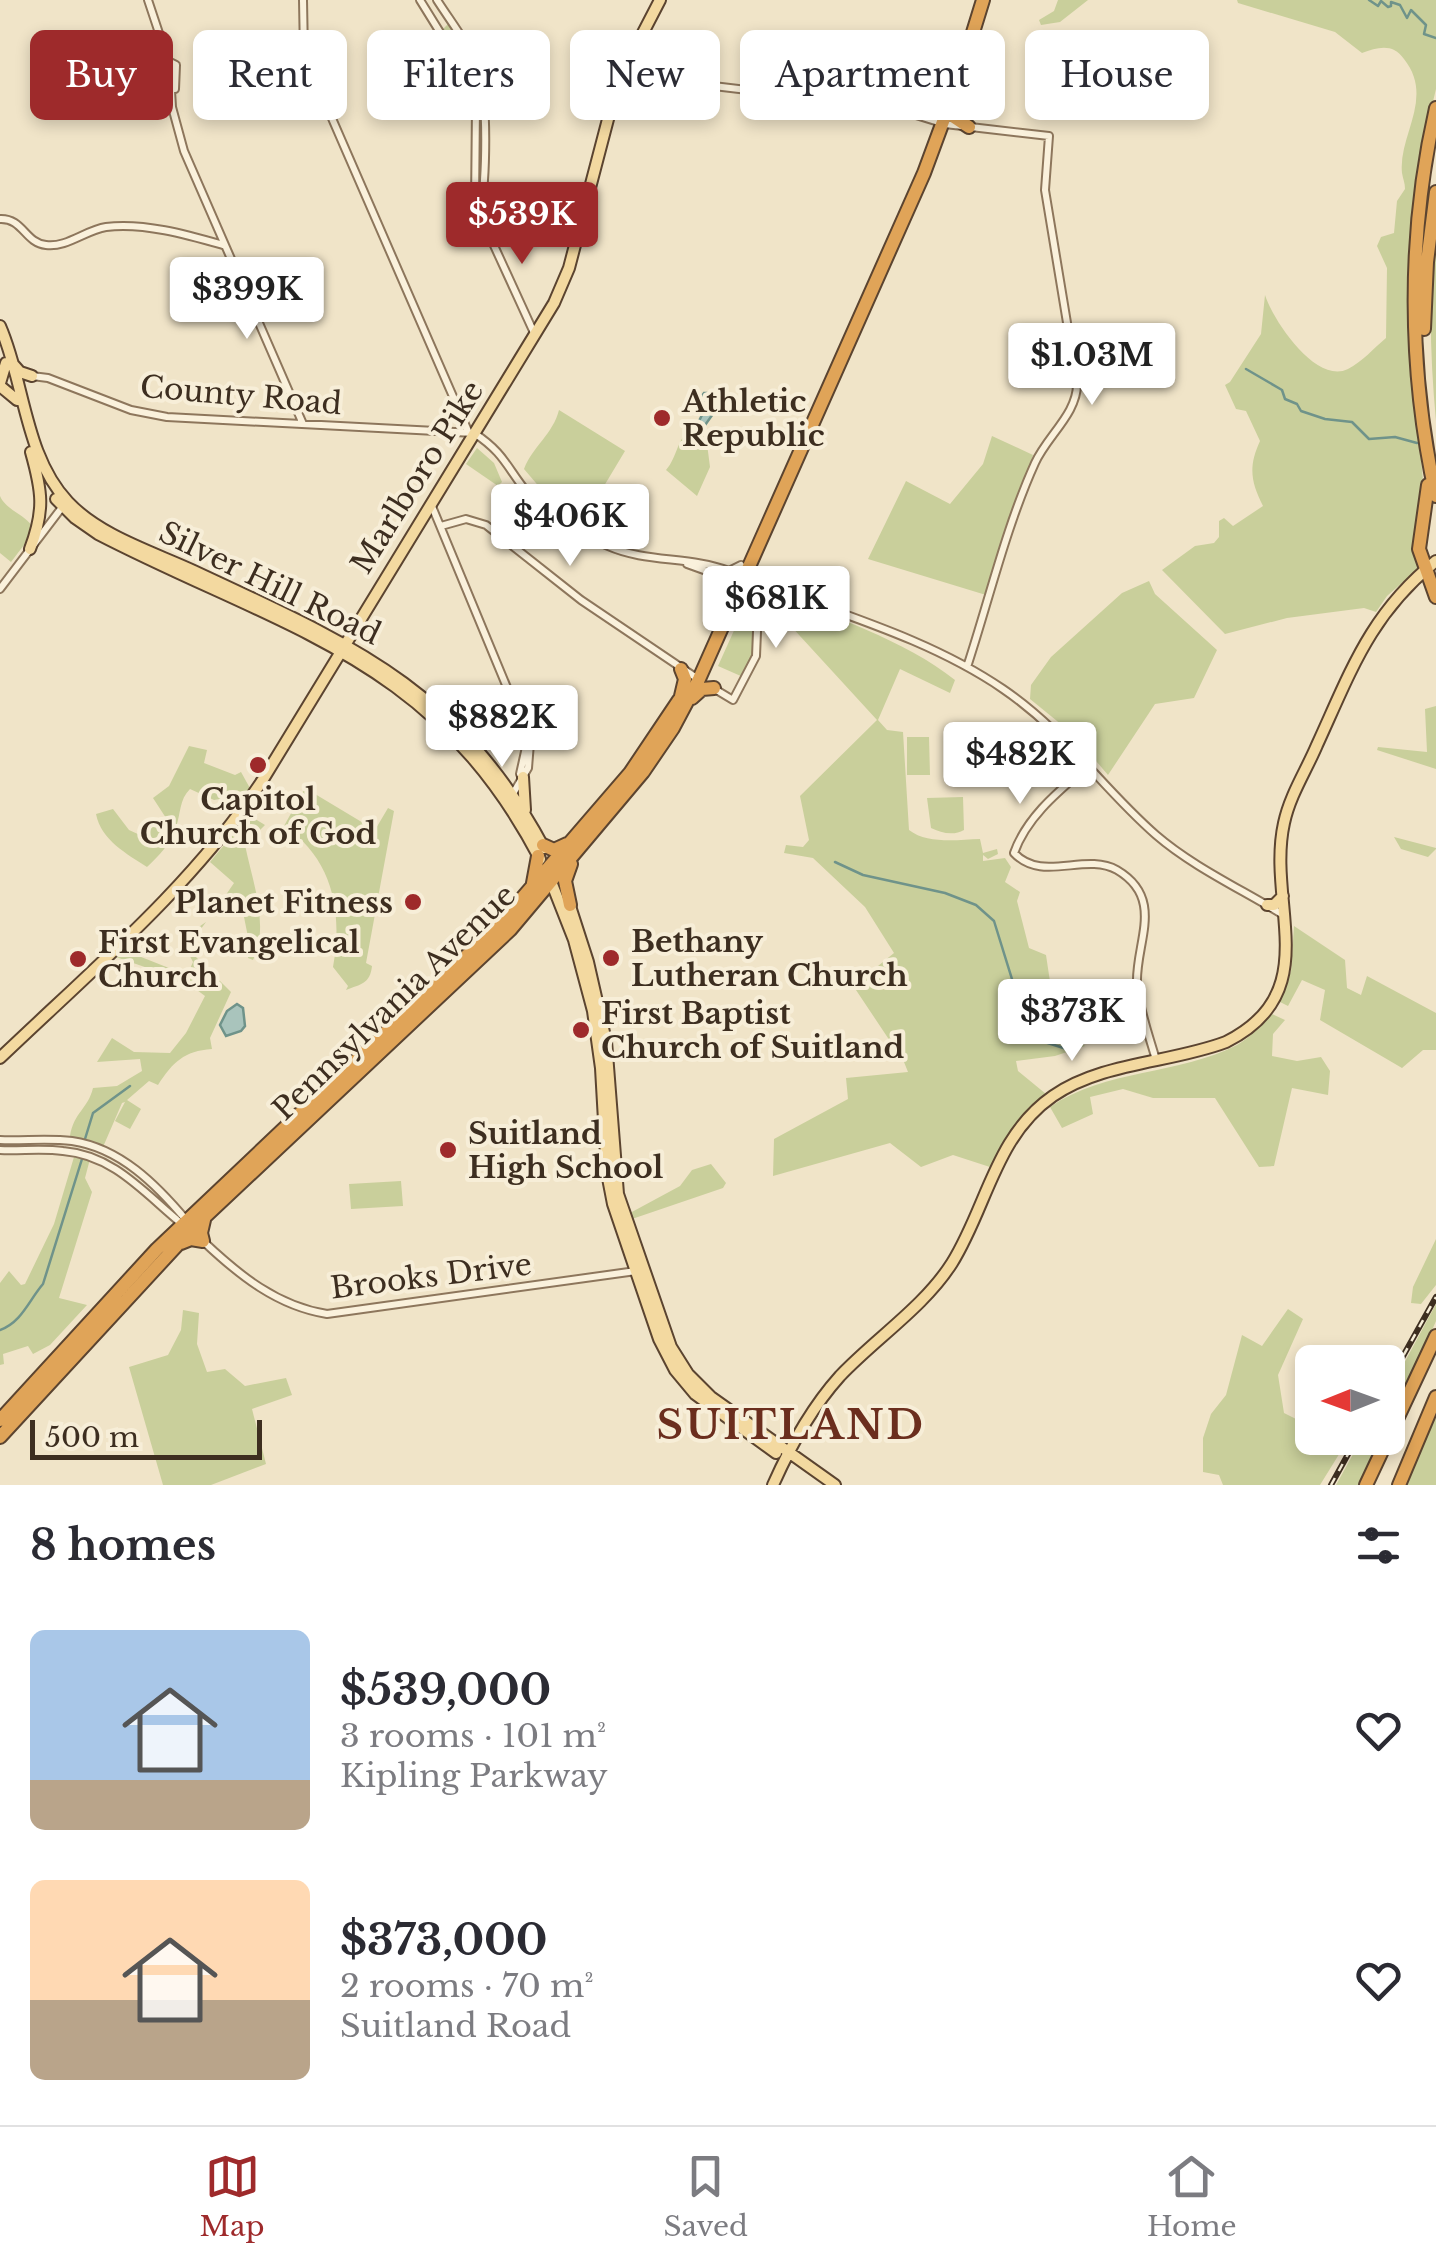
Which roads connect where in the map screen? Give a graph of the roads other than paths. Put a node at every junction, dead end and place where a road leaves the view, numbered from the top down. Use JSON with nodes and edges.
{"nodes":[{"id":1,"x":148,"y":0,"type":"edge"},
{"id":2,"x":303,"y":0,"type":"edge"},
{"id":3,"x":420,"y":0,"type":"edge"},
{"id":4,"x":437,"y":0,"type":"edge"},
{"id":5,"x":660,"y":0,"type":"edge"},
{"id":6,"x":974,"y":0,"type":"edge"},
{"id":7,"x":983,"y":0,"type":"edge"},
{"id":8,"x":644,"y":30,"type":"edge"},
{"id":9,"x":974,"y":30,"type":"edge"},
{"id":10,"x":720,"y":87,"type":"edge"},
{"id":11,"x":1436,"y":108,"type":"edge"},
{"id":12,"x":609,"y":120,"type":"edge"},
{"id":13,"x":940,"y":120,"type":"edge"},
{"id":14,"x":959,"y":120,"type":"edge"},
{"id":15,"x":939,"y":123,"type":"junction"},
{"id":16,"x":966,"y":126,"type":"junction"},
{"id":17,"x":932,"y":153,"type":"junction"},
{"id":18,"x":1436,"y":192,"type":"edge"},
{"id":19,"x":480,"y":216,"type":"junction"},
{"id":20,"x":0,"y":219,"type":"edge"},
{"id":21,"x":218,"y":231,"type":"junction"},
{"id":22,"x":209,"y":242,"type":"junction"},
{"id":23,"x":224,"y":246,"type":"junction"},
{"id":24,"x":0,"y":326,"type":"edge"},
{"id":25,"x":535,"y":335,"type":"junction"},
{"id":26,"x":0,"y":343,"type":"edge"},
{"id":27,"x":9,"y":363,"type":"junction"},
{"id":28,"x":32,"y":376,"type":"junction"},
{"id":29,"x":7,"y":383,"type":"edge"},
{"id":30,"x":1427,"y":403,"type":"junction"},
{"id":31,"x":303,"y":424,"type":"junction"},
{"id":32,"x":471,"y":432,"type":"junction"},
{"id":33,"x":1424,"y":433,"type":"junction"},
{"id":34,"x":1436,"y":447,"type":"edge"},
{"id":35,"x":31,"y":452,"type":"junction"},
{"id":36,"x":1436,"y":474,"type":"edge"},
{"id":37,"x":1436,"y":496,"type":"edge"},
{"id":38,"x":430,"y":502,"type":"junction"},
{"id":39,"x":65,"y":504,"type":"junction"},
{"id":40,"x":441,"y":526,"type":"junction"},
{"id":41,"x":30,"y":549,"type":"junction"},
{"id":42,"x":676,"y":561,"type":"junction"},
{"id":43,"x":741,"y":564,"type":"junction"},
{"id":44,"x":1431,"y":565,"type":"edge"},
{"id":45,"x":0,"y":589,"type":"edge"},
{"id":46,"x":1436,"y":597,"type":"edge"},
{"id":47,"x":725,"y":599,"type":"junction"},
{"id":48,"x":342,"y":646,"type":"junction"},
{"id":49,"x":704,"y":657,"type":"junction"},
{"id":50,"x":966,"y":667,"type":"junction"},
{"id":51,"x":695,"y":677,"type":"junction"},
{"id":52,"x":394,"y":684,"type":"junction"},
{"id":53,"x":684,"y":700,"type":"junction"},
{"id":54,"x":442,"y":712,"type":"junction"},
{"id":55,"x":525,"y":732,"type":"junction"},
{"id":56,"x":1089,"y":764,"type":"junction"},
{"id":57,"x":538,"y":765,"type":"dead end"},
{"id":58,"x":523,"y":774,"type":"junction"},
{"id":59,"x":500,"y":778,"type":"junction"},
{"id":60,"x":510,"y":796,"type":"junction"},
{"id":61,"x":526,"y":816,"type":"junction"},
{"id":62,"x":577,"y":837,"type":"junction"},
{"id":63,"x":541,"y":851,"type":"junction"},
{"id":64,"x":576,"y":852,"type":"junction"},
{"id":65,"x":552,"y":874,"type":"junction"},
{"id":66,"x":1283,"y":896,"type":"junction"},
{"id":67,"x":565,"y":904,"type":"junction"},
{"id":68,"x":1267,"y":905,"type":"junction"},
{"id":69,"x":524,"y":906,"type":"junction"},
{"id":70,"x":1285,"y":916,"type":"junction"},
{"id":71,"x":0,"y":1058,"type":"edge"},
{"id":72,"x":1156,"y":1061,"type":"junction"},
{"id":73,"x":0,"y":1140,"type":"edge"},
{"id":74,"x":0,"y":1150,"type":"edge"},
{"id":75,"x":203,"y":1211,"type":"junction"},
{"id":76,"x":182,"y":1219,"type":"junction"},
{"id":77,"x":203,"y":1241,"type":"junction"},
{"id":78,"x":172,"y":1243,"type":"junction"},
{"id":79,"x":638,"y":1271,"type":"junction"},
{"id":80,"x":1436,"y":1336,"type":"edge"},
{"id":81,"x":1436,"y":1397,"type":"edge"},
{"id":82,"x":0,"y":1420,"type":"edge"},
{"id":83,"x":0,"y":1436,"type":"edge"},
{"id":84,"x":788,"y":1459,"type":"junction"},
{"id":85,"x":773,"y":1485,"type":"edge"},
{"id":86,"x":822,"y":1485,"type":"edge"},
{"id":87,"x":835,"y":1485,"type":"edge"},
{"id":88,"x":1366,"y":1485,"type":"edge"},
{"id":89,"x":1400,"y":1485,"type":"edge"}],
"edges":[{"from":1,"to":21,"type":"street"},
{"from":2,"to":32,"type":"street"},
{"from":3,"to":19,"type":"street"},
{"from":4,"to":19,"type":"street"},
{"from":5,"to":8,"type":"main road","name":"Marlboro Pike"},
{"from":6,"to":15,"type":"highway"},
{"from":7,"to":9,"type":"highway"},
{"from":10,"to":15,"type":"street"},
{"from":11,"to":33,"type":"highway"},
{"from":12,"to":25,"type":"main road","name":"Marlboro Pike"},
{"from":13,"to":15,"type":"highway"},
{"from":14,"to":16,"type":"highway"},
{"from":15,"to":16,"type":"street"},
{"from":15,"to":17,"type":"highway"},
{"from":15,"to":43,"type":"highway"},
{"from":16,"to":17,"type":"highway"},
{"from":16,"to":50,"type":"street"},
{"from":17,"to":49,"type":"highway"},
{"from":18,"to":30,"type":"highway"},
{"from":19,"to":25,"type":"street"},
{"from":20,"to":22,"type":"street"},
{"from":21,"to":22,"type":"street"},
{"from":21,"to":23,"type":"street"},
{"from":22,"to":23,"type":"street"},
{"from":23,"to":31,"type":"street"},
{"from":24,"to":27,"type":"main road"},
{"from":25,"to":32,"type":"main road","name":"Marlboro Pike"},
{"from":26,"to":27,"type":"main road"},
{"from":27,"to":28,"type":"main road"},
{"from":27,"to":29,"type":"main road"},
{"from":28,"to":29,"type":"street"},
{"from":28,"to":31,"type":"street","name":"County Road"},
{"from":29,"to":35,"type":"main road"},
{"from":29,"to":39,"type":"main road"},
{"from":30,"to":34,"type":"highway"},
{"from":30,"to":36,"type":"highway"},
{"from":31,"to":32,"type":"street","name":"County Road"},
{"from":32,"to":38,"type":"main road","name":"Marlboro Pike"},
{"from":32,"to":42,"type":"street"},
{"from":33,"to":37,"type":"highway"},
{"from":33,"to":44,"type":"highway"},
{"from":35,"to":39,"type":"main road"},
{"from":35,"to":41,"type":"main road"},
{"from":38,"to":40,"type":"street"},
{"from":38,"to":48,"type":"main road","name":"Marlboro Pike"},
{"from":39,"to":41,"type":"street"},
{"from":39,"to":48,"type":"main road","name":"Silver Hill Road"},
{"from":40,"to":51,"type":"street"},
{"from":40,"to":55,"type":"street"},
{"from":41,"to":45,"type":"street"},
{"from":42,"to":43,"type":"street"},
{"from":42,"to":47,"type":"street"},
{"from":43,"to":47,"type":"highway"},
{"from":44,"to":46,"type":"highway"},
{"from":44,"to":66,"type":"main road"},
{"from":47,"to":49,"type":"highway"},
{"from":48,"to":52,"type":"main road","name":"Silver Hill Road"},
{"from":48,"to":54,"type":"main road","name":"Silver Hill Road"},
{"from":48,"to":71,"type":"main road","name":"Marlboro Pike"},
{"from":49,"to":51,"type":"highway"},
{"from":49,"to":51,"type":"highway"},
{"from":50,"to":51,"type":"street"},
{"from":50,"to":56,"type":"street"},
{"from":51,"to":53,"type":"highway"},
{"from":51,"to":53,"type":"highway"},
{"from":52,"to":54,"type":"main road"},
{"from":52,"to":60,"type":"main road","name":"Silver Hill Road"},
{"from":53,"to":62,"type":"highway","name":"Pennsylvania Avenue"},
{"from":53,"to":64,"type":"highway","name":"Pennsylvania Avenue"},
{"from":54,"to":59,"type":"main road","name":"Silver Hill Road"},
{"from":55,"to":58,"type":"street"},
{"from":55,"to":58,"type":"street"},
{"from":56,"to":68,"type":"street"},
{"from":56,"to":72,"type":"street"},
{"from":57,"to":58,"type":"street"},
{"from":58,"to":59,"type":"main road"},
{"from":58,"to":60,"type":"street"},
{"from":58,"to":61,"type":"main road"},
{"from":59,"to":60,"type":"main road","name":"Silver Hill Road"},
{"from":60,"to":61,"type":"main road","name":"Silver Hill Road"},
{"from":60,"to":63,"type":"main road","name":"Silver Hill Road"},
{"from":61,"to":63,"type":"main road","name":"Silver Hill Road"},
{"from":62,"to":63,"type":"highway"},
{"from":62,"to":65,"type":"highway","name":"Pennsylvania Avenue"},
{"from":63,"to":65,"type":"main road","name":"Silver Hill Road"},
{"from":63,"to":69,"type":"highway"},
{"from":64,"to":65,"type":"highway","name":"Pennsylvania Avenue"},
{"from":64,"to":67,"type":"highway"},
{"from":65,"to":67,"type":"main road","name":"Silver Hill Road"},
{"from":65,"to":69,"type":"highway","name":"Pennsylvania Avenue"},
{"from":66,"to":68,"type":"main road"},
{"from":66,"to":70,"type":"main road"},
{"from":67,"to":69,"type":"highway"},
{"from":67,"to":79,"type":"main road","name":"Silver Hill Road"},
{"from":68,"to":70,"type":"street"},
{"from":69,"to":75,"type":"highway","name":"Pennsylvania Avenue"},
{"from":69,"to":75,"type":"highway","name":"Pennsylvania Avenue"},
{"from":70,"to":72,"type":"main road"},
{"from":72,"to":84,"type":"main road"},
{"from":73,"to":76,"type":"street","name":"Brooks Drive"},
{"from":74,"to":76,"type":"street","name":"Brooks Drive"},
{"from":75,"to":76,"type":"highway","name":"Pennsylvania Avenue"},
{"from":75,"to":76,"type":"highway"},
{"from":75,"to":77,"type":"highway"},
{"from":76,"to":77,"type":"street","name":"Brooks Drive"},
{"from":76,"to":78,"type":"highway","name":"Pennsylvania Avenue"},
{"from":76,"to":78,"type":"highway"},
{"from":77,"to":78,"type":"highway"},
{"from":77,"to":79,"type":"street","name":"Brooks Drive"},
{"from":78,"to":82,"type":"highway","name":"Pennsylvania Avenue"},
{"from":78,"to":83,"type":"highway","name":"Pennsylvania Avenue"},
{"from":79,"to":84,"type":"main road","name":"Silver Hill Road"},
{"from":80,"to":88,"type":"highway"},
{"from":81,"to":89,"type":"highway"},
{"from":84,"to":85,"type":"main road"},
{"from":84,"to":86,"type":"main road","name":"Silver Hill Road"},
{"from":84,"to":87,"type":"main road","name":"Silver Hill Road"}]}
